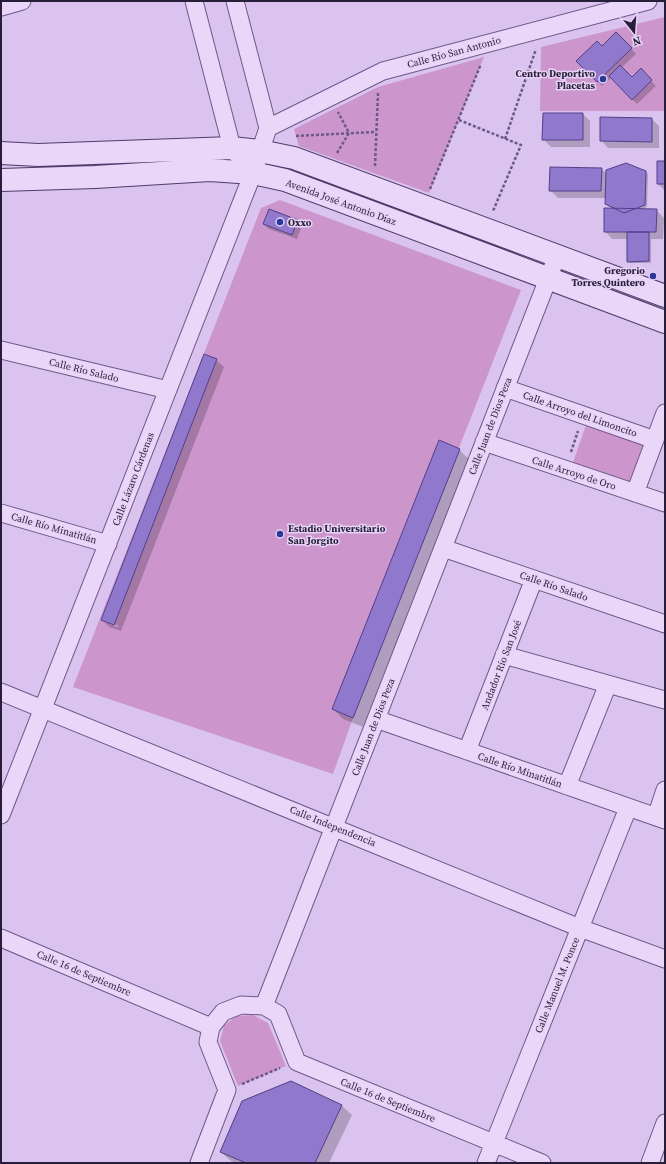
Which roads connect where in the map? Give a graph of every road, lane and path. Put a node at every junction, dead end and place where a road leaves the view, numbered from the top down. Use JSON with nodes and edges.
{"nodes":[{"id":1,"x":22,"y":1,"type":"edge"},
{"id":2,"x":194,"y":1,"type":"edge"},
{"id":3,"x":235,"y":1,"type":"edge"},
{"id":4,"x":648,"y":1,"type":"edge"},
{"id":5,"x":1,"y":7,"type":"edge"},
{"id":6,"x":537,"y":45,"type":"dead end"},
{"id":7,"x":484,"y":57,"type":"dead end"},
{"id":8,"x":378,"y":87,"type":"dead end"},
{"id":9,"x":335,"y":108,"type":"dead end"},
{"id":10,"x":459,"y":120,"type":"junction"},
{"id":11,"x":268,"y":128,"type":"junction"},
{"id":12,"x":376,"y":132,"type":"junction"},
{"id":13,"x":349,"y":133,"type":"junction"},
{"id":14,"x":296,"y":136,"type":"dead end"},
{"id":15,"x":505,"y":139,"type":"junction"},
{"id":16,"x":232,"y":148,"type":"junction"},
{"id":17,"x":260,"y":151,"type":"junction"},
{"id":18,"x":1,"y":153,"type":"edge"},
{"id":19,"x":334,"y":159,"type":"dead end"},
{"id":20,"x":253,"y":173,"type":"junction"},
{"id":21,"x":375,"y":173,"type":"dead end"},
{"id":22,"x":1,"y":180,"type":"edge"},
{"id":23,"x":429,"y":193,"type":"dead end"},
{"id":24,"x":491,"y":217,"type":"dead end"},
{"id":25,"x":556,"y":256,"type":"junction"},
{"id":26,"x":548,"y":279,"type":"junction"},
{"id":27,"x":665,"y":296,"type":"edge"},
{"id":28,"x":665,"y":322,"type":"edge"},
{"id":29,"x":1,"y":350,"type":"edge"},
{"id":30,"x":505,"y":388,"type":"junction"},
{"id":31,"x":168,"y":390,"type":"junction"},
{"id":32,"x":665,"y":413,"type":"edge"},
{"id":33,"x":584,"y":415,"type":"junction"},
{"id":34,"x":655,"y":440,"type":"junction"},
{"id":35,"x":484,"y":442,"type":"junction"},
{"id":36,"x":565,"y":469,"type":"junction"},
{"id":37,"x":635,"y":493,"type":"junction"},
{"id":38,"x":665,"y":503,"type":"edge"},
{"id":39,"x":1,"y":513,"type":"edge"},
{"id":40,"x":108,"y":544,"type":"junction"},
{"id":41,"x":443,"y":548,"type":"junction"},
{"id":42,"x":534,"y":579,"type":"junction"},
{"id":43,"x":665,"y":624,"type":"edge"},
{"id":44,"x":504,"y":655,"type":"junction"},
{"id":45,"x":608,"y":684,"type":"junction"},
{"id":46,"x":1,"y":692,"type":"edge"},
{"id":47,"x":665,"y":700,"type":"edge"},
{"id":48,"x":43,"y":708,"type":"junction"},
{"id":49,"x":376,"y":719,"type":"junction"},
{"id":50,"x":467,"y":751,"type":"junction"},
{"id":51,"x":567,"y":786,"type":"junction"},
{"id":52,"x":665,"y":790,"type":"edge"},
{"id":53,"x":628,"y":808,"type":"junction"},
{"id":54,"x":1,"y":815,"type":"edge"},
{"id":55,"x":660,"y":819,"type":"edge"},
{"id":56,"x":334,"y":827,"type":"junction"},
{"id":57,"x":580,"y":928,"type":"junction"},
{"id":58,"x":1,"y":938,"type":"edge"},
{"id":59,"x":665,"y":959,"type":"edge"},
{"id":60,"x":264,"y":1006,"type":"junction"},
{"id":61,"x":211,"y":1027,"type":"junction"},
{"id":62,"x":297,"y":1062,"type":"junction"},
{"id":63,"x":227,"y":1090,"type":"junction"},
{"id":64,"x":665,"y":1123,"type":"edge"},
{"id":65,"x":494,"y":1143,"type":"junction"},
{"id":66,"x":199,"y":1163,"type":"edge"},
{"id":67,"x":486,"y":1163,"type":"edge"},
{"id":68,"x":542,"y":1163,"type":"edge"},
{"id":69,"x":650,"y":1163,"type":"edge"}],
"edges":[{"from":1,"to":5,"type":"street"},
{"from":2,"to":16,"type":"street"},
{"from":3,"to":11,"type":"street"},
{"from":4,"to":11,"type":"street","name":"Calle Río San Antonio"},
{"from":6,"to":15,"type":"path"},
{"from":7,"to":10,"type":"path"},
{"from":8,"to":12,"type":"path"},
{"from":9,"to":13,"type":"path"},
{"from":10,"to":15,"type":"path"},
{"from":10,"to":23,"type":"path"},
{"from":11,"to":17,"type":"street","name":"Calle Lázaro Cárdenas"},
{"from":12,"to":13,"type":"path"},
{"from":12,"to":21,"type":"path"},
{"from":13,"to":14,"type":"path"},
{"from":13,"to":19,"type":"path"},
{"from":15,"to":24,"type":"path"},
{"from":16,"to":17,"type":"street"},
{"from":16,"to":18,"type":"street"},
{"from":16,"to":20,"type":"street"},
{"from":17,"to":20,"type":"street","name":"Calle Lázaro Cárdenas"},
{"from":17,"to":25,"type":"street"},
{"from":20,"to":22,"type":"street","name":"Avenida José Antonio Díaz"},
{"from":20,"to":26,"type":"street","name":"Avenida José Antonio Díaz"},
{"from":20,"to":31,"type":"street","name":"Calle Lázaro Cárdenas"},
{"from":25,"to":26,"type":"street","name":"Calle Juan de Dios Peza"},
{"from":25,"to":27,"type":"street"},
{"from":26,"to":28,"type":"street","name":"Avenida José Antonio Díaz"},
{"from":26,"to":30,"type":"street","name":"Calle Juan de Dios Peza"},
{"from":29,"to":31,"type":"street","name":"Calle Río Salado"},
{"from":30,"to":33,"type":"street","name":"Calle Arroyo del Limoncito"},
{"from":30,"to":35,"type":"street","name":"Calle Juan de Dios Peza"},
{"from":31,"to":40,"type":"street","name":"Calle Lázaro Cárdenas"},
{"from":32,"to":34,"type":"street"},
{"from":33,"to":34,"type":"street","name":"Calle Arroyo del Limoncito"},
{"from":33,"to":36,"type":"path"},
{"from":34,"to":37,"type":"street"},
{"from":35,"to":36,"type":"street","name":"Calle Arroyo de Oro"},
{"from":35,"to":41,"type":"street","name":"Calle Juan de Dios Peza"},
{"from":36,"to":37,"type":"street","name":"Calle Arroyo de Oro"},
{"from":37,"to":38,"type":"street","name":"Calle Arroyo de Oro"},
{"from":39,"to":40,"type":"street","name":"Calle Río Minatitlán"},
{"from":40,"to":48,"type":"street","name":"Calle Lázaro Cárdenas"},
{"from":41,"to":42,"type":"street","name":"Calle Río Salado"},
{"from":41,"to":49,"type":"street","name":"Calle Juan de Dios Peza"},
{"from":42,"to":43,"type":"street","name":"Calle Río Salado"},
{"from":42,"to":44,"type":"street","name":"Andador Río San José"},
{"from":44,"to":45,"type":"street"},
{"from":44,"to":50,"type":"street","name":"Andador Río San José"},
{"from":45,"to":47,"type":"street"},
{"from":45,"to":51,"type":"street"},
{"from":46,"to":48,"type":"street","name":"Calle Independencia"},
{"from":48,"to":54,"type":"street","name":"Calle Lázaro Cárdenas"},
{"from":48,"to":56,"type":"street","name":"Calle Independencia"},
{"from":49,"to":50,"type":"street","name":"Calle Río Minatitlán"},
{"from":49,"to":56,"type":"street","name":"Calle Juan de Dios Peza"},
{"from":50,"to":51,"type":"street","name":"Calle Río Minatitlán"},
{"from":51,"to":53,"type":"street","name":"Calle Río Minatitlán"},
{"from":52,"to":55,"type":"street"},
{"from":53,"to":55,"type":"street","name":"Calle Río Minatitlán"},
{"from":53,"to":57,"type":"street","name":"Calle Manuel M. Ponce"},
{"from":56,"to":57,"type":"street","name":"Calle Independencia"},
{"from":56,"to":60,"type":"street","name":"Calle Juan de Dios Peza"},
{"from":57,"to":59,"type":"street","name":"Calle Independencia"},
{"from":57,"to":65,"type":"street","name":"Calle Manuel M. Ponce"},
{"from":58,"to":61,"type":"street","name":"Calle 16 de Septiembre"},
{"from":60,"to":61,"type":"street"},
{"from":60,"to":62,"type":"street"},
{"from":61,"to":63,"type":"street"},
{"from":62,"to":63,"type":"path"},
{"from":62,"to":65,"type":"street","name":"Calle 16 de Septiembre"},
{"from":63,"to":66,"type":"street"},
{"from":64,"to":69,"type":"street"},
{"from":65,"to":67,"type":"street","name":"Calle Manuel M. Ponce"},
{"from":65,"to":68,"type":"street","name":"Calle 16 de Septiembre"}]}
